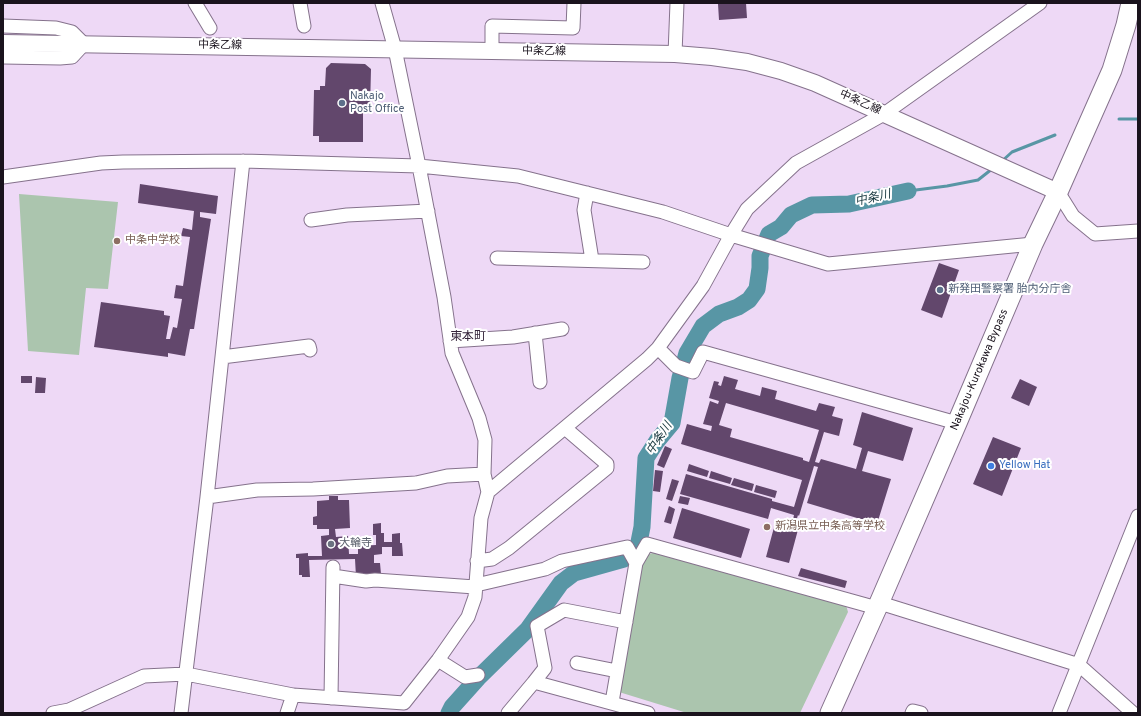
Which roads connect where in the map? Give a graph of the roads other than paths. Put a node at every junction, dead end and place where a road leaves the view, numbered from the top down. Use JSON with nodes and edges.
{"nodes":[{"id":1,"x":195,"y":3,"type":"edge"},
{"id":2,"x":300,"y":3,"type":"edge"},
{"id":3,"x":382,"y":3,"type":"edge"},
{"id":4,"x":574,"y":3,"type":"edge"},
{"id":5,"x":676,"y":3,"type":"edge"},
{"id":6,"x":1040,"y":3,"type":"edge"},
{"id":7,"x":1131,"y":3,"type":"edge"},
{"id":8,"x":3,"y":26,"type":"edge"},
{"id":9,"x":304,"y":26,"type":"dead end"},
{"id":10,"x":210,"y":28,"type":"dead end"},
{"id":11,"x":3,"y":43,"type":"edge"},
{"id":12,"x":84,"y":44,"type":"junction"},
{"id":13,"x":395,"y":49,"type":"junction"},
{"id":14,"x":492,"y":51,"type":"junction"},
{"id":15,"x":675,"y":54,"type":"junction"},
{"id":16,"x":3,"y":57,"type":"edge"},
{"id":17,"x":884,"y":114,"type":"junction"},
{"id":18,"x":243,"y":161,"type":"junction"},
{"id":19,"x":419,"y":166,"type":"junction"},
{"id":20,"x":3,"y":177,"type":"edge"},
{"id":21,"x":1058,"y":192,"type":"junction"},
{"id":22,"x":587,"y":193,"type":"junction"},
{"id":23,"x":428,"y":211,"type":"junction"},
{"id":24,"x":312,"y":220,"type":"dead end"},
{"id":25,"x":1138,"y":231,"type":"edge"},
{"id":26,"x":732,"y":235,"type":"junction"},
{"id":27,"x":1033,"y":244,"type":"junction"},
{"id":28,"x":497,"y":258,"type":"dead end"},
{"id":29,"x":592,"y":260,"type":"junction"},
{"id":30,"x":643,"y":262,"type":"dead end"},
{"id":31,"x":562,"y":329,"type":"dead end"},
{"id":32,"x":535,"y":333,"type":"junction"},
{"id":33,"x":450,"y":341,"type":"junction"},
{"id":34,"x":658,"y":348,"type":"junction"},
{"id":35,"x":310,"y":350,"type":"dead end"},
{"id":36,"x":222,"y":357,"type":"junction"},
{"id":37,"x":540,"y":382,"type":"dead end"},
{"id":38,"x":957,"y":423,"type":"junction"},
{"id":39,"x":565,"y":428,"type":"junction"},
{"id":40,"x":484,"y":474,"type":"junction"},
{"id":41,"x":488,"y":492,"type":"junction"},
{"id":42,"x":207,"y":497,"type":"junction"},
{"id":43,"x":1138,"y":516,"type":"edge"},
{"id":44,"x":477,"y":561,"type":"junction"},
{"id":45,"x":636,"y":563,"type":"junction"},
{"id":46,"x":476,"y":586,"type":"junction"},
{"id":47,"x":878,"y":605,"type":"junction"},
{"id":48,"x":626,"y":622,"type":"junction"},
{"id":49,"x":438,"y":660,"type":"junction"},
{"id":50,"x":577,"y":663,"type":"dead end"},
{"id":51,"x":1079,"y":665,"type":"junction"},
{"id":52,"x":618,"y":671,"type":"junction"},
{"id":53,"x":186,"y":674,"type":"junction"},
{"id":54,"x":478,"y":675,"type":"dead end"},
{"id":55,"x":534,"y":682,"type":"junction"},
{"id":56,"x":293,"y":695,"type":"junction"},
{"id":57,"x":331,"y":698,"type":"junction"},
{"id":58,"x":612,"y":702,"type":"junction"},
{"id":59,"x":403,"y":708,"type":"edge"},
{"id":60,"x":54,"y":713,"type":"edge"},
{"id":61,"x":181,"y":713,"type":"edge"},
{"id":62,"x":287,"y":713,"type":"edge"},
{"id":63,"x":508,"y":713,"type":"edge"},
{"id":64,"x":648,"y":713,"type":"edge"},
{"id":65,"x":830,"y":713,"type":"edge"},
{"id":66,"x":912,"y":713,"type":"edge"},
{"id":67,"x":921,"y":713,"type":"edge"},
{"id":68,"x":1059,"y":713,"type":"edge"},
{"id":69,"x":1133,"y":713,"type":"edge"}],
"edges":[{"from":1,"to":10,"type":"street"},
{"from":2,"to":9,"type":"street"},
{"from":3,"to":13,"type":"street"},
{"from":4,"to":14,"type":"street"},
{"from":5,"to":15,"type":"street"},
{"from":6,"to":17,"type":"street"},
{"from":7,"to":21,"type":"highway","name":"Nakajou-Kurokawa Bypass"},
{"from":8,"to":12,"type":"street"},
{"from":11,"to":12,"type":"main road","name":"中条乙線"},
{"from":12,"to":13,"type":"main road","name":"中条乙線"},
{"from":12,"to":16,"type":"street"},
{"from":13,"to":14,"type":"main road","name":"中条乙線"},
{"from":13,"to":19,"type":"street"},
{"from":14,"to":15,"type":"main road","name":"中条乙線"},
{"from":15,"to":17,"type":"main road","name":"中条乙線"},
{"from":17,"to":21,"type":"main road","name":"中条乙線"},
{"from":17,"to":26,"type":"street"},
{"from":18,"to":19,"type":"street"},
{"from":18,"to":20,"type":"street"},
{"from":18,"to":36,"type":"street"},
{"from":19,"to":22,"type":"street"},
{"from":19,"to":23,"type":"street"},
{"from":21,"to":25,"type":"street"},
{"from":21,"to":27,"type":"highway","name":"Nakajou-Kurokawa Bypass"},
{"from":22,"to":26,"type":"street"},
{"from":22,"to":29,"type":"street"},
{"from":23,"to":24,"type":"street"},
{"from":23,"to":33,"type":"street"},
{"from":26,"to":27,"type":"street"},
{"from":26,"to":34,"type":"street"},
{"from":27,"to":38,"type":"highway","name":"Nakajou-Kurokawa Bypass"},
{"from":28,"to":29,"type":"street"},
{"from":29,"to":30,"type":"street"},
{"from":31,"to":32,"type":"street"},
{"from":32,"to":33,"type":"street"},
{"from":32,"to":37,"type":"street"},
{"from":33,"to":40,"type":"street"},
{"from":34,"to":38,"type":"street"},
{"from":34,"to":39,"type":"street"},
{"from":35,"to":36,"type":"street"},
{"from":36,"to":42,"type":"street"},
{"from":38,"to":47,"type":"highway","name":"Nakajou-Kurokawa Bypass"},
{"from":39,"to":41,"type":"street"},
{"from":39,"to":44,"type":"street"},
{"from":40,"to":41,"type":"street"},
{"from":40,"to":42,"type":"street"},
{"from":41,"to":44,"type":"street"},
{"from":42,"to":53,"type":"street"},
{"from":43,"to":51,"type":"street"},
{"from":44,"to":46,"type":"street"},
{"from":45,"to":46,"type":"street"},
{"from":45,"to":47,"type":"street"},
{"from":45,"to":48,"type":"street"},
{"from":46,"to":49,"type":"street"},
{"from":46,"to":57,"type":"street"},
{"from":47,"to":51,"type":"street"},
{"from":47,"to":65,"type":"highway","name":"Nakajou-Kurokawa Bypass"},
{"from":48,"to":52,"type":"street"},
{"from":48,"to":55,"type":"street"},
{"from":49,"to":54,"type":"street"},
{"from":49,"to":59,"type":"street"},
{"from":50,"to":52,"type":"street"},
{"from":51,"to":68,"type":"street"},
{"from":51,"to":69,"type":"street"},
{"from":52,"to":58,"type":"street"},
{"from":53,"to":56,"type":"street"},
{"from":53,"to":60,"type":"street"},
{"from":53,"to":61,"type":"street"},
{"from":55,"to":58,"type":"street"},
{"from":55,"to":63,"type":"street"},
{"from":56,"to":57,"type":"street"},
{"from":56,"to":62,"type":"street"},
{"from":57,"to":59,"type":"street"},
{"from":58,"to":64,"type":"street"},
{"from":66,"to":67,"type":"street"}]}
